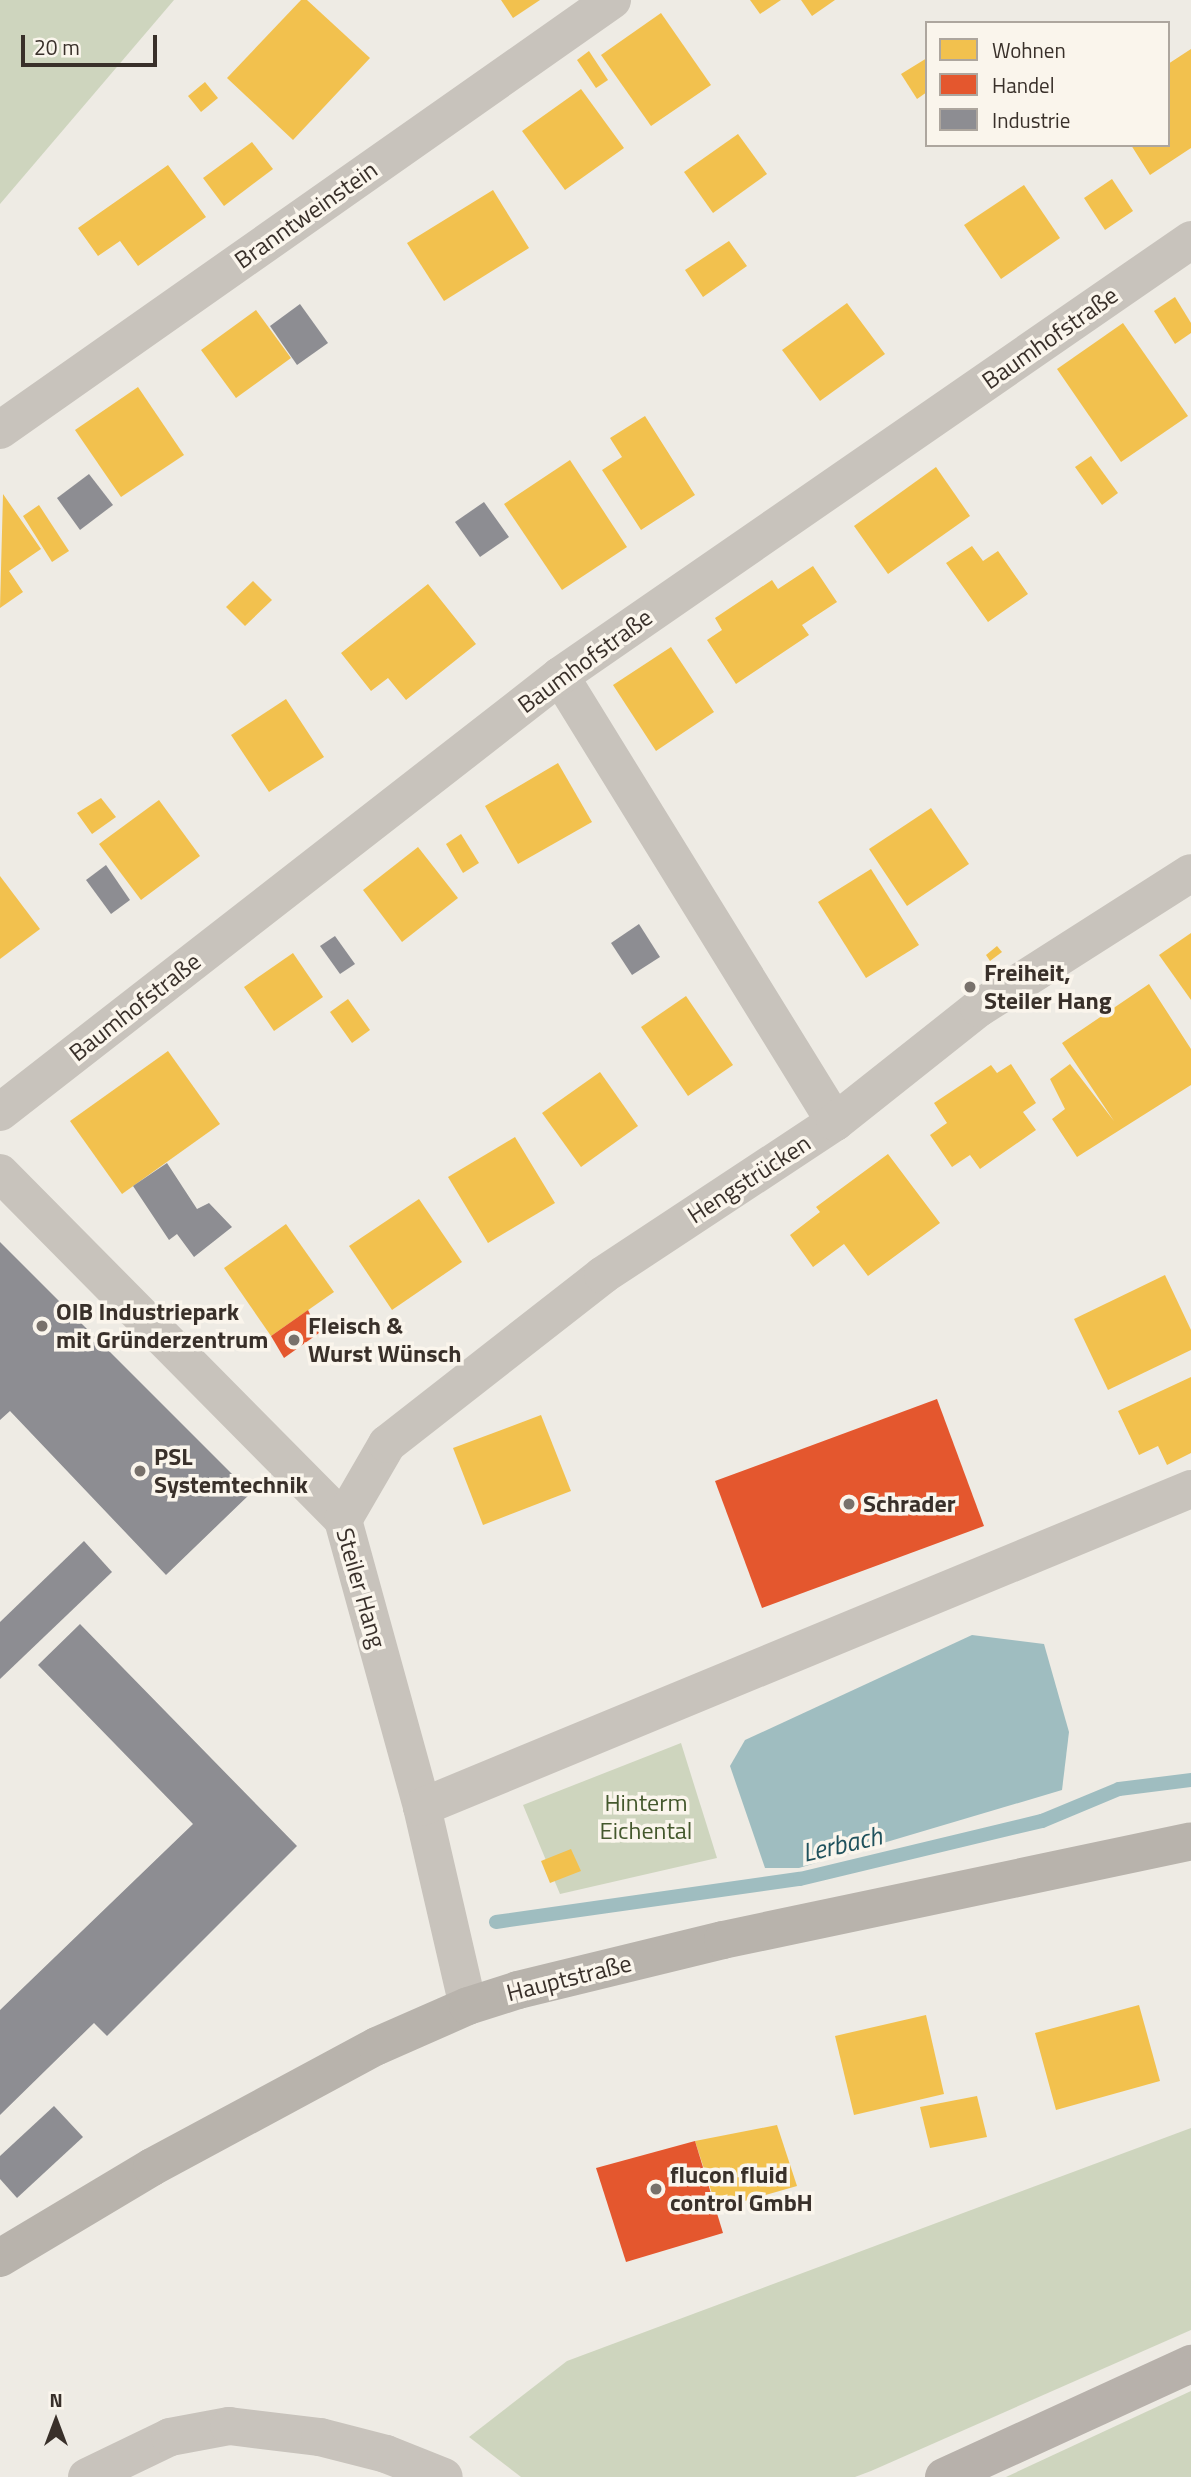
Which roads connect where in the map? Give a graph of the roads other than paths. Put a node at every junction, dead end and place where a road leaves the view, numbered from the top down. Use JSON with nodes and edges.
{"nodes":[{"id":1,"x":612,"y":0,"type":"edge"},
{"id":2,"x":1191,"y":240,"type":"edge"},
{"id":3,"x":0,"y":430,"type":"edge"},
{"id":4,"x":560,"y":676,"type":"junction"},
{"id":5,"x":1191,"y":873,"type":"edge"},
{"id":6,"x":0,"y":1112,"type":"edge"},
{"id":7,"x":835,"y":1122,"type":"junction"},
{"id":8,"x":0,"y":1173,"type":"edge"},
{"id":9,"x":1191,"y":1489,"type":"edge"},
{"id":10,"x":343,"y":1520,"type":"junction"},
{"id":11,"x":422,"y":1807,"type":"junction"},
{"id":12,"x":1191,"y":1841,"type":"edge"},
{"id":13,"x":468,"y":2006,"type":"junction"},
{"id":14,"x":0,"y":2258,"type":"edge"},
{"id":15,"x":1191,"y":2364,"type":"edge"},
{"id":16,"x":88,"y":2477,"type":"edge"},
{"id":17,"x":444,"y":2477,"type":"edge"},
{"id":18,"x":944,"y":2477,"type":"edge"}],
"edges":[{"from":1,"to":3,"type":"street","name":"Branntweinstein"},
{"from":2,"to":4,"type":"street","name":"Baumhofstraße"},
{"from":4,"to":6,"type":"street","name":"Baumhofstraße"},
{"from":4,"to":7,"type":"street"},
{"from":5,"to":7,"type":"street","name":"Hengstrücken"},
{"from":7,"to":10,"type":"street","name":"Hengstrücken"},
{"from":8,"to":10,"type":"street","name":"Steiler Hang"},
{"from":9,"to":11,"type":"street"},
{"from":10,"to":11,"type":"street","name":"Steiler Hang"},
{"from":11,"to":13,"type":"street","name":"Steiler Hang"},
{"from":12,"to":13,"type":"street","name":"Hauptstraße"},
{"from":13,"to":14,"type":"street","name":"Hauptstraße"},
{"from":15,"to":18,"type":"main road"},
{"from":16,"to":17,"type":"street"}]}
